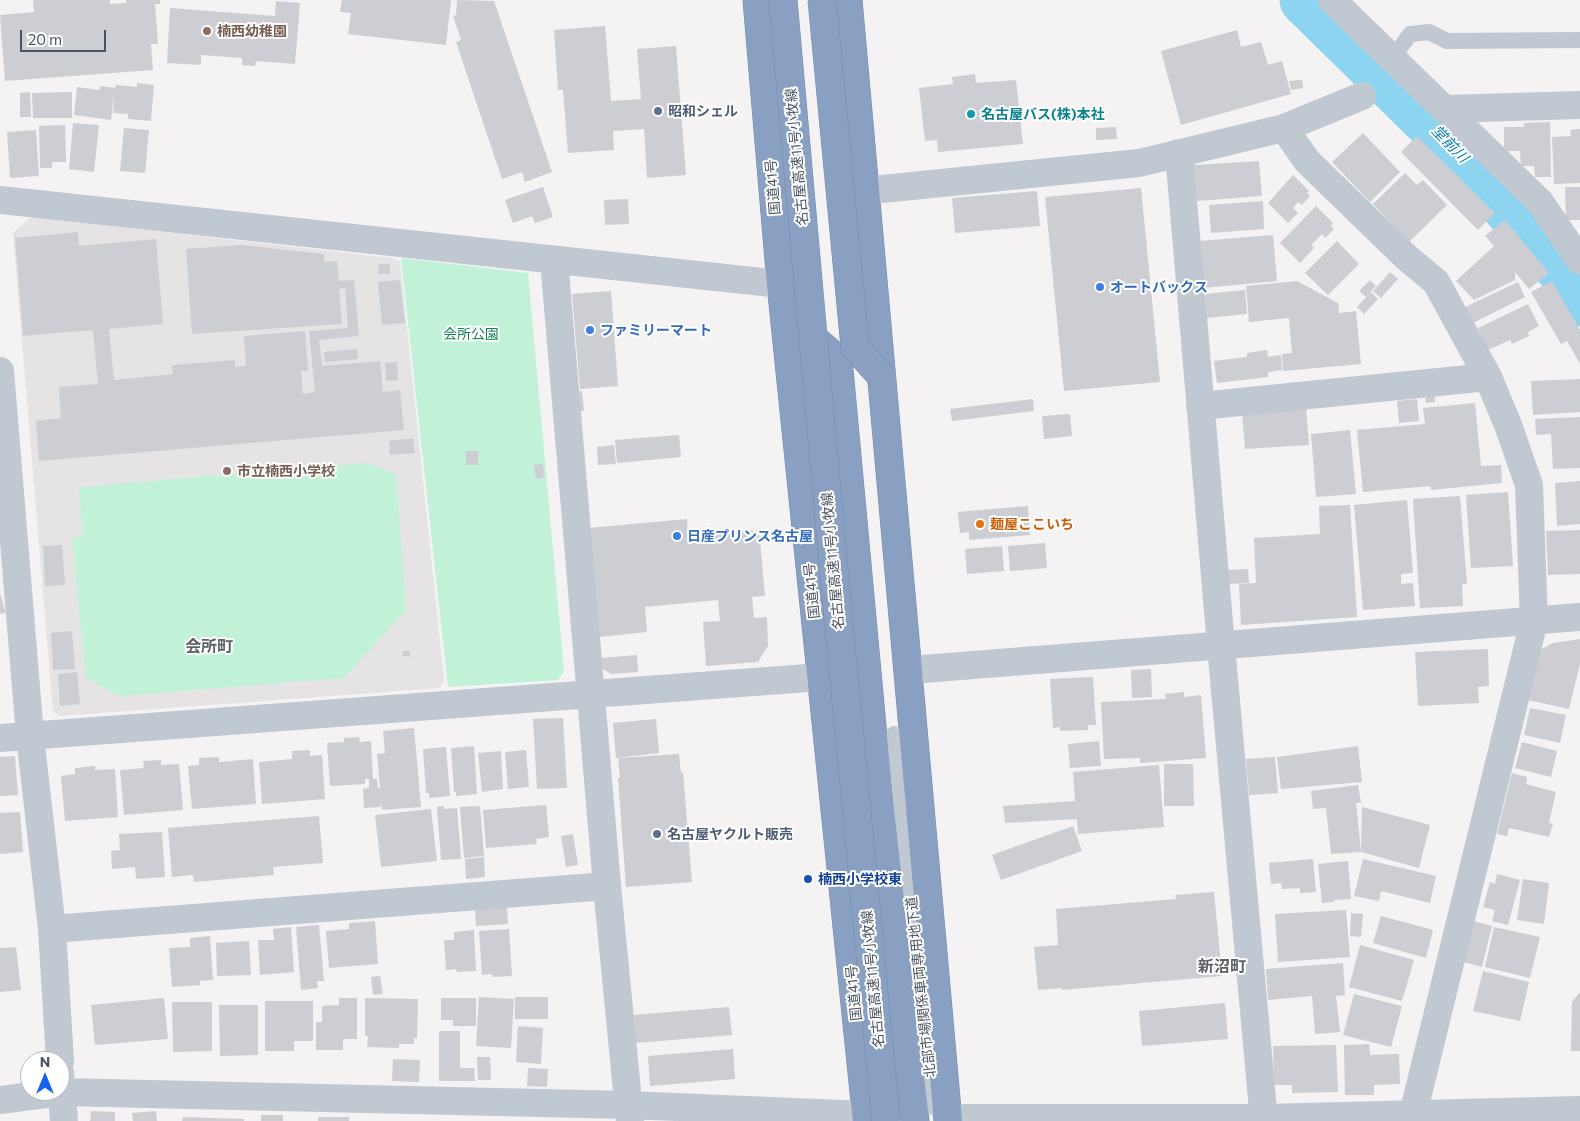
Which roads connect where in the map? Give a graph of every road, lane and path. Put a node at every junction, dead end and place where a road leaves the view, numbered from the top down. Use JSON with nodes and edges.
{"nodes":[{"id":1,"x":756,"y":0,"type":"edge"},
{"id":2,"x":774,"y":0,"type":"edge"},
{"id":3,"x":783,"y":0,"type":"edge"},
{"id":4,"x":822,"y":0,"type":"edge"},
{"id":5,"x":848,"y":0,"type":"edge"},
{"id":6,"x":866,"y":0,"type":"edge"},
{"id":7,"x":1332,"y":0,"type":"edge"},
{"id":8,"x":1580,"y":40,"type":"edge"},
{"id":9,"x":1393,"y":58,"type":"junction"},
{"id":10,"x":1362,"y":96,"type":"dead end"},
{"id":11,"x":1580,"y":105,"type":"edge"},
{"id":12,"x":1445,"y":109,"type":"junction"},
{"id":13,"x":1284,"y":128,"type":"junction"},
{"id":14,"x":1179,"y":153,"type":"junction"},
{"id":15,"x":882,"y":189,"type":"junction"},
{"id":16,"x":0,"y":200,"type":"edge"},
{"id":17,"x":1572,"y":236,"type":"edge"},
{"id":18,"x":554,"y":260,"type":"junction"},
{"id":19,"x":1580,"y":261,"type":"edge"},
{"id":20,"x":781,"y":284,"type":"junction"},
{"id":21,"x":0,"y":371,"type":"edge"},
{"id":22,"x":882,"y":377,"type":"junction"},
{"id":23,"x":1488,"y":377,"type":"junction"},
{"id":24,"x":1,"y":405,"type":"edge"},
{"id":25,"x":1200,"y":406,"type":"junction"},
{"id":26,"x":1580,"y":617,"type":"edge"},
{"id":27,"x":1534,"y":621,"type":"junction"},
{"id":28,"x":1221,"y":646,"type":"junction"},
{"id":29,"x":923,"y":669,"type":"junction"},
{"id":30,"x":821,"y":677,"type":"junction"},
{"id":31,"x":590,"y":694,"type":"junction"},
{"id":32,"x":894,"y":734,"type":"dead end"},
{"id":33,"x":30,"y":736,"type":"junction"},
{"id":34,"x":0,"y":738,"type":"edge"},
{"id":35,"x":607,"y":886,"type":"junction"},
{"id":36,"x":52,"y":929,"type":"junction"},
{"id":37,"x":59,"y":1051,"type":"edge"},
{"id":38,"x":70,"y":1081,"type":"edge"},
{"id":39,"x":20,"y":1093,"type":"edge"},
{"id":40,"x":0,"y":1100,"type":"edge"},
{"id":41,"x":63,"y":1101,"type":"edge"},
{"id":42,"x":1580,"y":1110,"type":"edge"},
{"id":43,"x":629,"y":1113,"type":"edge"},
{"id":44,"x":1413,"y":1117,"type":"edge"},
{"id":45,"x":873,"y":1119,"type":"edge"},
{"id":46,"x":1264,"y":1119,"type":"edge"},
{"id":47,"x":959,"y":1120,"type":"edge"},
{"id":48,"x":64,"y":1121,"type":"edge"},
{"id":49,"x":915,"y":1121,"type":"edge"},
{"id":50,"x":935,"y":1121,"type":"edge"}],
"edges":[{"from":1,"to":20,"type":"highway","name":"国道41号"},
{"from":2,"to":49,"type":"highway"},
{"from":3,"to":45,"type":"highway","name":"名古屋高速11号小牧線","bridge":true},
{"from":4,"to":22,"type":"highway","bridge":true},
{"from":5,"to":22,"type":"highway"},
{"from":6,"to":15,"type":"highway"},
{"from":7,"to":9,"type":"street"},
{"from":8,"to":9,"type":"lane"},
{"from":9,"to":12,"type":"street"},
{"from":10,"to":13,"type":"street"},
{"from":11,"to":12,"type":"street"},
{"from":12,"to":17,"type":"street"},
{"from":13,"to":14,"type":"street"},
{"from":13,"to":23,"type":"street"},
{"from":14,"to":15,"type":"street"},
{"from":14,"to":25,"type":"street"},
{"from":15,"to":29,"type":"highway"},
{"from":16,"to":18,"type":"street"},
{"from":17,"to":19,"type":"street"},
{"from":18,"to":20,"type":"street"},
{"from":18,"to":31,"type":"street"},
{"from":20,"to":30,"type":"highway","name":"国道41号"},
{"from":21,"to":24,"type":"street"},
{"from":22,"to":47,"type":"highway"},
{"from":23,"to":25,"type":"street"},
{"from":23,"to":27,"type":"street"},
{"from":24,"to":33,"type":"street"},
{"from":25,"to":28,"type":"street"},
{"from":26,"to":27,"type":"street"},
{"from":27,"to":28,"type":"street"},
{"from":27,"to":44,"type":"street"},
{"from":28,"to":29,"type":"street"},
{"from":28,"to":46,"type":"street"},
{"from":29,"to":47,"type":"highway"},
{"from":30,"to":31,"type":"street"},
{"from":30,"to":45,"type":"highway","name":"国道41号"},
{"from":31,"to":33,"type":"street"},
{"from":31,"to":35,"type":"street"},
{"from":32,"to":50,"type":"lane","name":"北部市場関係車両専用地下道"},
{"from":33,"to":34,"type":"street"},
{"from":33,"to":36,"type":"street"},
{"from":35,"to":36,"type":"street"},
{"from":35,"to":43,"type":"street"},
{"from":36,"to":37,"type":"street"},
{"from":38,"to":43,"type":"street"},
{"from":39,"to":40,"type":"street"},
{"from":41,"to":48,"type":"street"},
{"from":42,"to":44,"type":"street"},
{"from":43,"to":45,"type":"street"},
{"from":44,"to":46,"type":"street"},
{"from":46,"to":47,"type":"street"}]}
